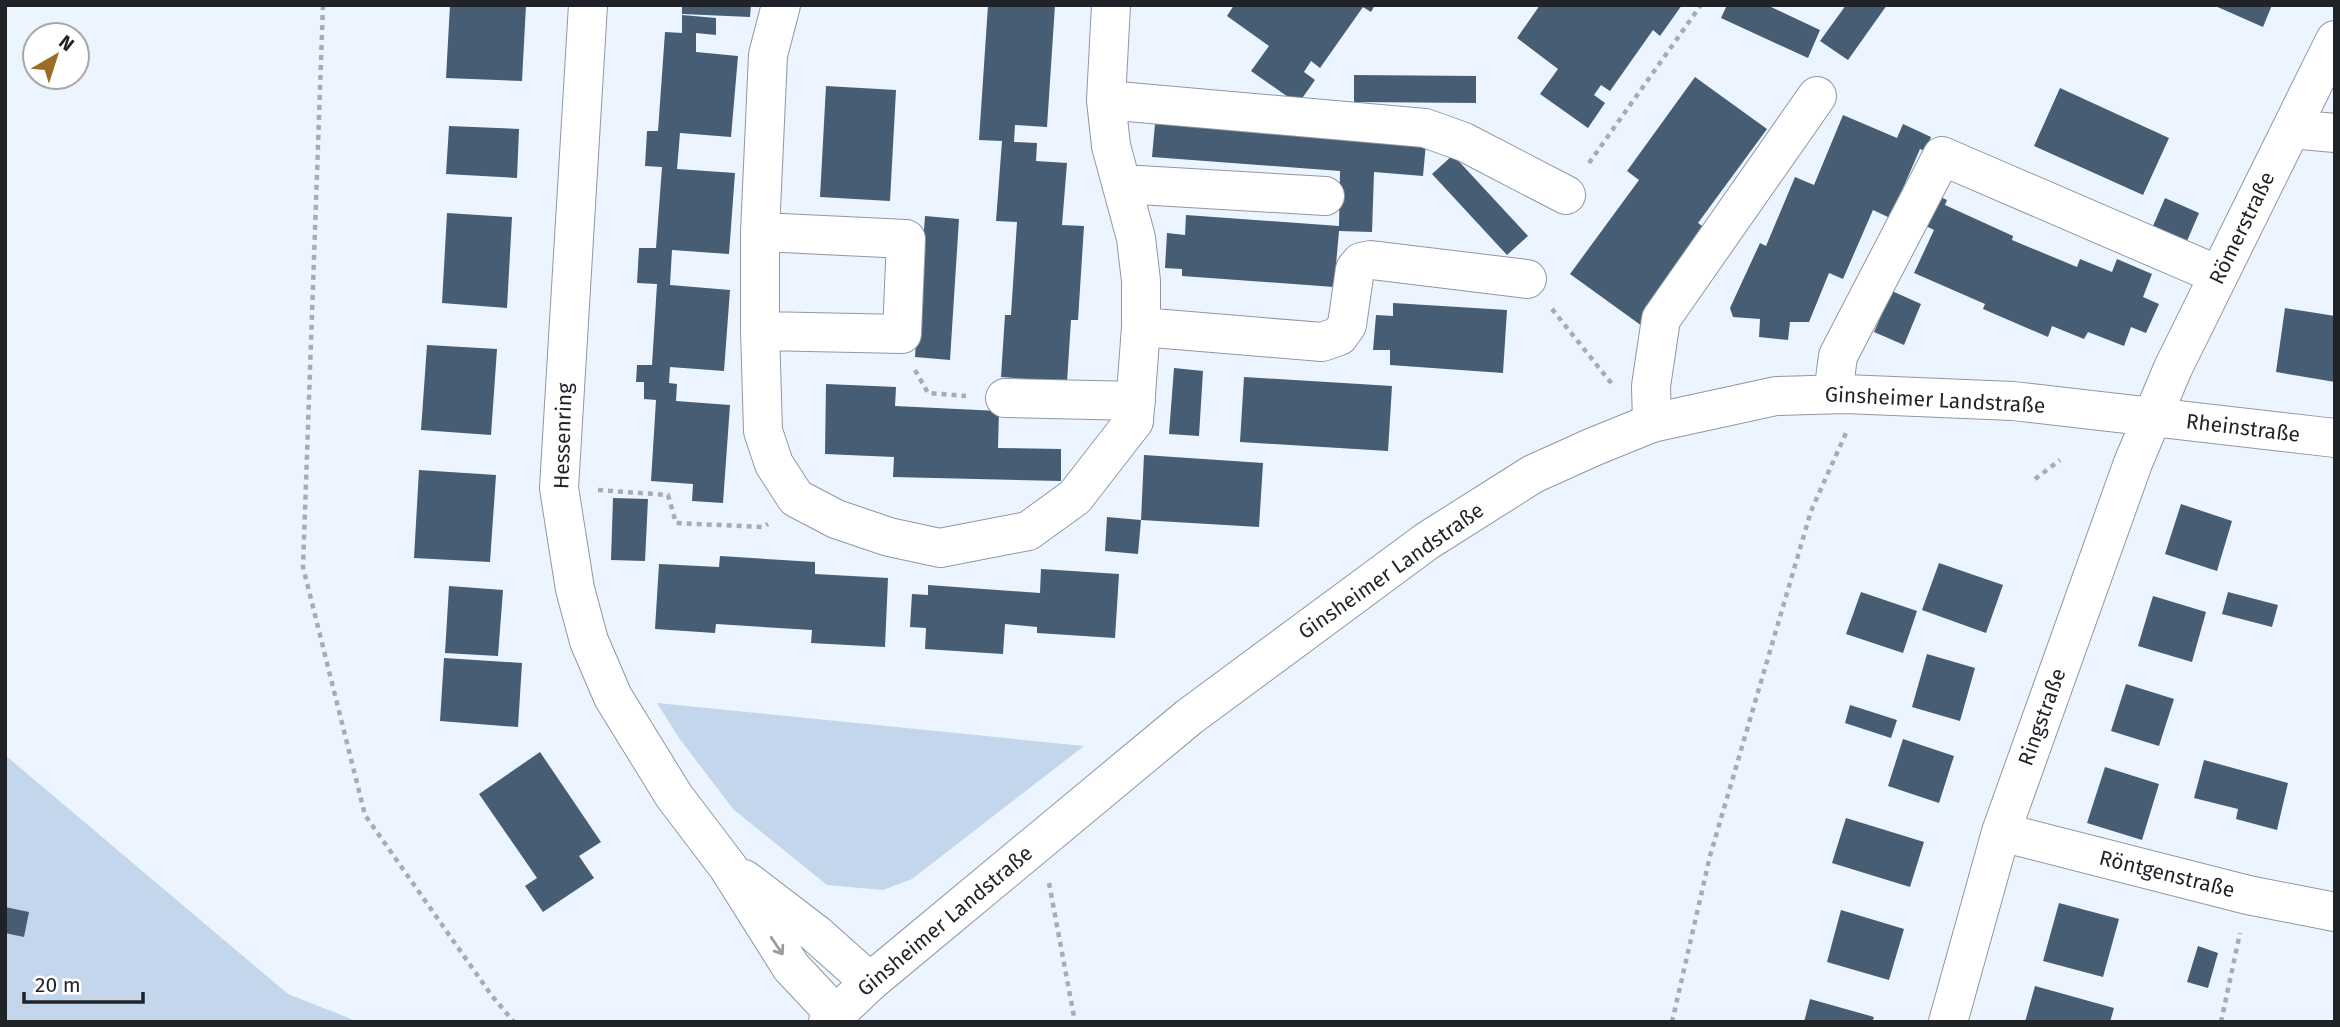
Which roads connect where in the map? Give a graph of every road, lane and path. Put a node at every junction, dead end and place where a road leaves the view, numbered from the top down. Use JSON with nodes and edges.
{"nodes":[{"id":1,"x":323,"y":5,"type":"edge"},
{"id":2,"x":588,"y":5,"type":"edge"},
{"id":3,"x":781,"y":5,"type":"edge"},
{"id":4,"x":1111,"y":5,"type":"edge"},
{"id":5,"x":1701,"y":5,"type":"edge"},
{"id":6,"x":2335,"y":40,"type":"edge"},
{"id":7,"x":1817,"y":96,"type":"dead end"},
{"id":8,"x":1106,"y":100,"type":"junction"},
{"id":9,"x":2291,"y":129,"type":"junction"},
{"id":10,"x":2335,"y":133,"type":"edge"},
{"id":11,"x":1122,"y":184,"type":"junction"},
{"id":12,"x":1566,"y":195,"type":"joint"},
{"id":13,"x":1325,"y":196,"type":"dead end"},
{"id":14,"x":760,"y":232,"type":"junction"},
{"id":15,"x":2218,"y":275,"type":"junction"},
{"id":16,"x":1527,"y":279,"type":"joint"},
{"id":17,"x":1141,"y":327,"type":"junction"},
{"id":18,"x":760,"y":331,"type":"junction"},
{"id":19,"x":895,"y":334,"type":"junction"},
{"id":20,"x":1615,"y":386,"type":"dead end"},
{"id":21,"x":1848,"y":395,"type":"junction"},
{"id":22,"x":1005,"y":398,"type":"joint"},
{"id":23,"x":1136,"y":401,"type":"junction"},
{"id":24,"x":2152,"y":417,"type":"junction"},
{"id":25,"x":1652,"y":423,"type":"junction"},
{"id":26,"x":2335,"y":438,"type":"edge"},
{"id":27,"x":2060,"y":460,"type":"dead end"},
{"id":28,"x":2035,"y":479,"type":"dead end"},
{"id":29,"x":559,"y":488,"type":"junction"},
{"id":30,"x":796,"y":498,"type":"junction"},
{"id":31,"x":2001,"y":832,"type":"junction"},
{"id":32,"x":1041,"y":841,"type":"junction"},
{"id":33,"x":728,"y":867,"type":"junction"},
{"id":34,"x":2248,"y":895,"type":"junction"},
{"id":35,"x":2335,"y":912,"type":"edge"},
{"id":36,"x":870,"y":982,"type":"junction"},
{"id":37,"x":832,"y":1019,"type":"edge"},
{"id":38,"x":514,"y":1022,"type":"edge"},
{"id":39,"x":1075,"y":1022,"type":"edge"},
{"id":40,"x":1672,"y":1022,"type":"edge"},
{"id":41,"x":1948,"y":1022,"type":"edge"},
{"id":42,"x":2221,"y":1022,"type":"edge"}],
"edges":[{"from":1,"to":38,"type":"path"},
{"from":2,"to":29,"type":"street","name":"Hessenring"},
{"from":3,"to":14,"type":"street"},
{"from":4,"to":8,"type":"street"},
{"from":5,"to":12,"type":"path"},
{"from":6,"to":9,"type":"street","name":"Römerstraße"},
{"from":7,"to":25,"type":"street"},
{"from":8,"to":11,"type":"street"},
{"from":8,"to":12,"type":"street"},
{"from":9,"to":10,"type":"street"},
{"from":9,"to":15,"type":"street","name":"Römerstraße"},
{"from":11,"to":13,"type":"street"},
{"from":11,"to":17,"type":"street"},
{"from":14,"to":18,"type":"street"},
{"from":14,"to":19,"type":"street"},
{"from":15,"to":21,"type":"street"},
{"from":15,"to":24,"type":"street","name":"Römerstraße"},
{"from":16,"to":17,"type":"street"},
{"from":16,"to":20,"type":"path"},
{"from":17,"to":23,"type":"street"},
{"from":18,"to":19,"type":"street"},
{"from":18,"to":30,"type":"street"},
{"from":19,"to":22,"type":"path"},
{"from":21,"to":24,"type":"street","name":"Ginsheimer Landstraße"},
{"from":21,"to":25,"type":"street","name":"Ginsheimer Landstraße"},
{"from":21,"to":40,"type":"path"},
{"from":22,"to":23,"type":"street"},
{"from":23,"to":30,"type":"street"},
{"from":24,"to":26,"type":"street","name":"Rheinstraße"},
{"from":24,"to":31,"type":"street","name":"Ringstraße"},
{"from":25,"to":32,"type":"street","name":"Ginsheimer Landstraße"},
{"from":27,"to":28,"type":"path"},
{"from":29,"to":30,"type":"path"},
{"from":29,"to":33,"type":"street","name":"Hessenring"},
{"from":31,"to":34,"type":"street","name":"Röntgenstraße"},
{"from":31,"to":41,"type":"street","name":"Ringstraße"},
{"from":32,"to":36,"type":"street","name":"Ginsheimer Landstraße"},
{"from":32,"to":39,"type":"path"},
{"from":33,"to":36,"type":"street","name":"Hessenring"},
{"from":33,"to":37,"type":"street","name":"Hessenring","one_way":true},
{"from":34,"to":35,"type":"street","name":"Röntgenstraße"},
{"from":34,"to":42,"type":"path"},
{"from":36,"to":37,"type":"street","name":"Ginsheimer Landstraße"}]}
